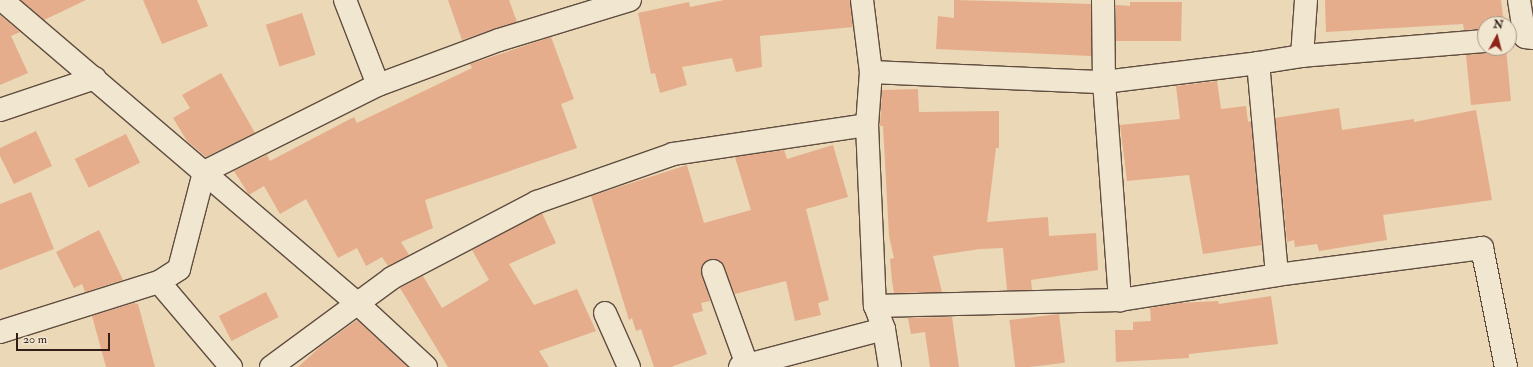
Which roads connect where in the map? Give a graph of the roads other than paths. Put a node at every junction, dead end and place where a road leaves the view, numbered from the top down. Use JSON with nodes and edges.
{"nodes":[{"id":1,"x":2,"y":0,"type":"edge"},
{"id":2,"x":345,"y":0,"type":"edge"},
{"id":3,"x":630,"y":0,"type":"edge"},
{"id":4,"x":862,"y":0,"type":"edge"},
{"id":5,"x":1103,"y":0,"type":"edge"},
{"id":6,"x":1306,"y":0,"type":"edge"},
{"id":7,"x":1519,"y":0,"type":"edge"},
{"id":8,"x":1522,"y":38,"type":"edge"},
{"id":9,"x":1477,"y":42,"type":"edge"},
{"id":10,"x":1302,"y":56,"type":"junction"},
{"id":11,"x":1258,"y":64,"type":"junction"},
{"id":12,"x":871,"y":72,"type":"junction"},
{"id":13,"x":95,"y":78,"type":"junction"},
{"id":14,"x":1104,"y":82,"type":"junction"},
{"id":15,"x":378,"y":85,"type":"junction"},
{"id":16,"x":0,"y":110,"type":"edge"},
{"id":17,"x":867,"y":125,"type":"junction"},
{"id":18,"x":204,"y":172,"type":"junction"},
{"id":19,"x":713,"y":271,"type":"dead end"},
{"id":20,"x":1277,"y":275,"type":"junction"},
{"id":21,"x":160,"y":282,"type":"junction"},
{"id":22,"x":1120,"y":300,"type":"junction"},
{"id":23,"x":357,"y":303,"type":"junction"},
{"id":24,"x":875,"y":306,"type":"junction"},
{"id":25,"x":605,"y":313,"type":"dead end"},
{"id":26,"x":884,"y":329,"type":"junction"},
{"id":27,"x":0,"y":332,"type":"edge"},
{"id":28,"x":744,"y":366,"type":"edge"},
{"id":29,"x":231,"y":367,"type":"edge"},
{"id":30,"x":271,"y":367,"type":"edge"},
{"id":31,"x":426,"y":367,"type":"edge"},
{"id":32,"x":629,"y":367,"type":"edge"},
{"id":33,"x":890,"y":367,"type":"edge"},
{"id":34,"x":1506,"y":367,"type":"edge"}],
"edges":[{"from":1,"to":13,"type":"street"},
{"from":2,"to":15,"type":"street"},
{"from":3,"to":15,"type":"street"},
{"from":4,"to":12,"type":"street"},
{"from":5,"to":14,"type":"street"},
{"from":6,"to":10,"type":"street"},
{"from":7,"to":8,"type":"street"},
{"from":9,"to":10,"type":"street"},
{"from":10,"to":11,"type":"street"},
{"from":11,"to":14,"type":"street"},
{"from":11,"to":20,"type":"street"},
{"from":12,"to":14,"type":"street"},
{"from":12,"to":17,"type":"street"},
{"from":13,"to":16,"type":"street"},
{"from":13,"to":18,"type":"street"},
{"from":14,"to":22,"type":"street"},
{"from":15,"to":18,"type":"street"},
{"from":17,"to":23,"type":"street"},
{"from":17,"to":24,"type":"street"},
{"from":18,"to":21,"type":"street"},
{"from":18,"to":23,"type":"street"},
{"from":19,"to":28,"type":"street"},
{"from":20,"to":22,"type":"street"},
{"from":20,"to":34,"type":"street"},
{"from":21,"to":27,"type":"street"},
{"from":21,"to":29,"type":"street"},
{"from":22,"to":24,"type":"street"},
{"from":23,"to":30,"type":"street"},
{"from":23,"to":31,"type":"street"},
{"from":24,"to":26,"type":"street"},
{"from":25,"to":32,"type":"street"},
{"from":26,"to":28,"type":"street"},
{"from":26,"to":33,"type":"street"}]}
